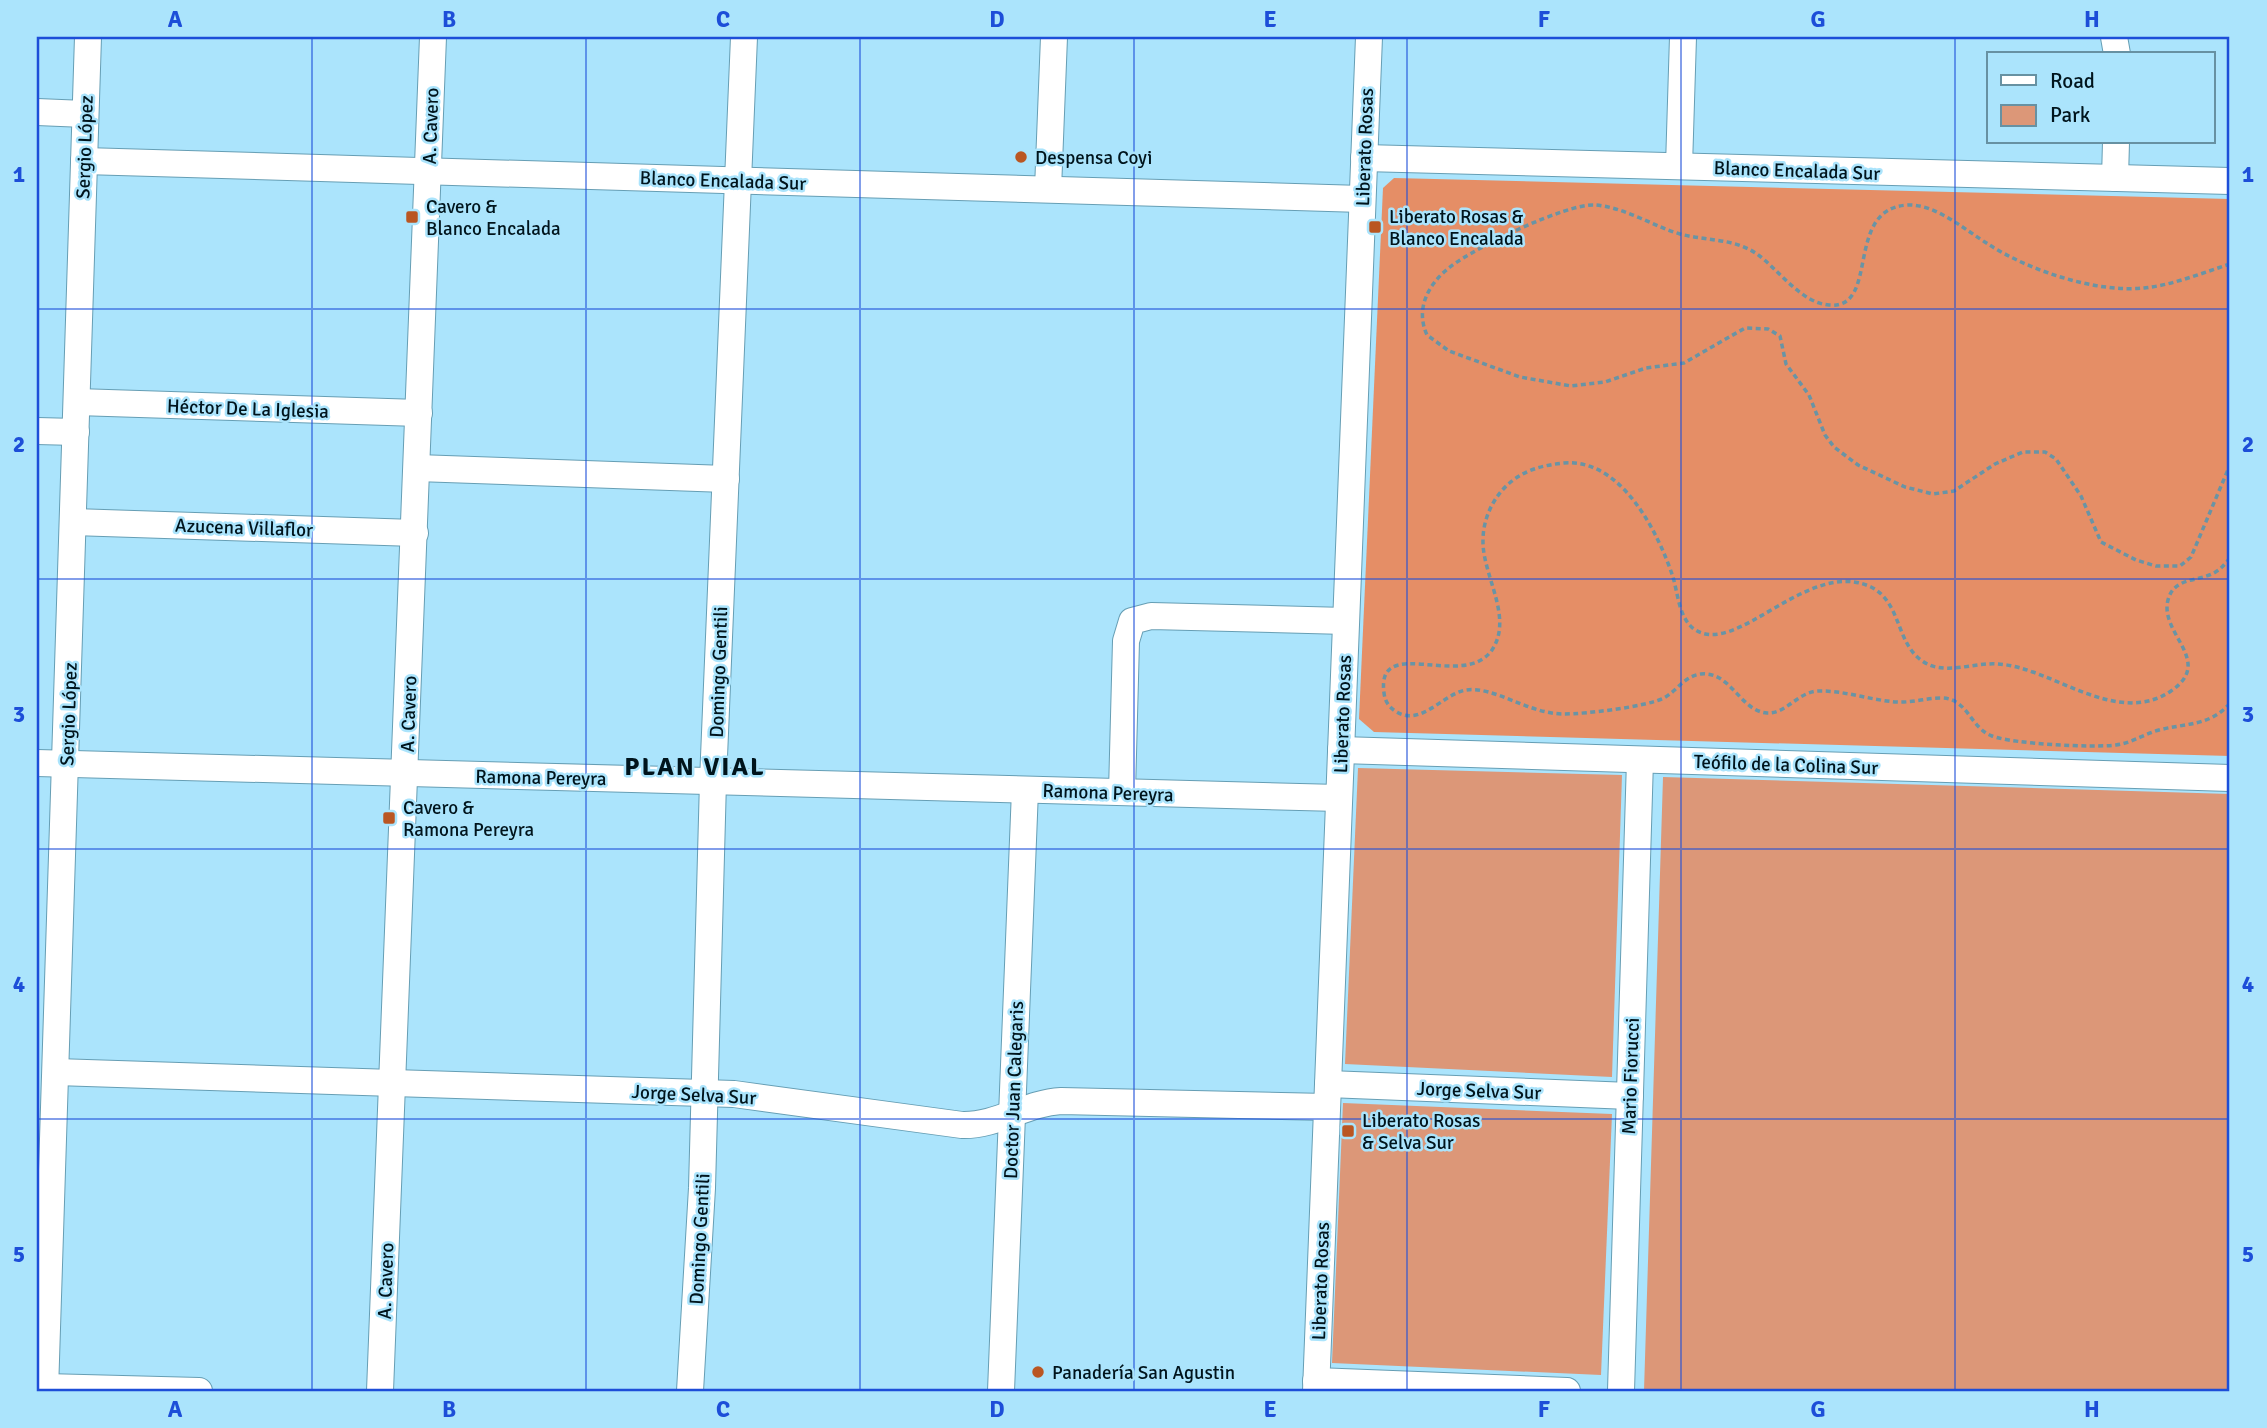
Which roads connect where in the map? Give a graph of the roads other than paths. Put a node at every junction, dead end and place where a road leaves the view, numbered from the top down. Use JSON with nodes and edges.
{"nodes":[{"id":1,"x":88,"y":37,"type":"edge"},
{"id":2,"x":433,"y":37,"type":"edge"},
{"id":3,"x":744,"y":37,"type":"edge"},
{"id":4,"x":1054,"y":37,"type":"edge"},
{"id":5,"x":1369,"y":37,"type":"edge"},
{"id":6,"x":1683,"y":37,"type":"edge"},
{"id":7,"x":37,"y":112,"type":"edge"},
{"id":8,"x":85,"y":114,"type":"junction"},
{"id":9,"x":2116,"y":144,"type":"edge"},
{"id":10,"x":1364,"y":158,"type":"junction"},
{"id":11,"x":84,"y":161,"type":"junction"},
{"id":12,"x":1679,"y":166,"type":"junction"},
{"id":13,"x":429,"y":172,"type":"junction"},
{"id":14,"x":2115,"y":178,"type":"junction"},
{"id":15,"x":738,"y":180,"type":"junction"},
{"id":16,"x":2230,"y":181,"type":"edge"},
{"id":17,"x":1048,"y":189,"type":"junction"},
{"id":18,"x":1363,"y":198,"type":"junction"},
{"id":19,"x":77,"y":402,"type":"junction"},
{"id":20,"x":419,"y":413,"type":"junction"},
{"id":21,"x":37,"y":431,"type":"edge"},
{"id":22,"x":76,"y":432,"type":"junction"},
{"id":23,"x":417,"y":468,"type":"junction"},
{"id":24,"x":726,"y":479,"type":"junction"},
{"id":25,"x":73,"y":522,"type":"junction"},
{"id":26,"x":415,"y":533,"type":"junction"},
{"id":27,"x":1346,"y":621,"type":"junction"},
{"id":28,"x":1341,"y":750,"type":"junction"},
{"id":29,"x":1640,"y":760,"type":"junction"},
{"id":30,"x":37,"y":763,"type":"edge"},
{"id":31,"x":66,"y":764,"type":"junction"},
{"id":32,"x":405,"y":773,"type":"junction"},
{"id":33,"x":2230,"y":778,"type":"edge"},
{"id":34,"x":713,"y":781,"type":"junction"},
{"id":35,"x":1026,"y":790,"type":"junction"},
{"id":36,"x":1122,"y":792,"type":"junction"},
{"id":37,"x":1339,"y":798,"type":"junction"},
{"id":38,"x":56,"y":1072,"type":"junction"},
{"id":39,"x":393,"y":1083,"type":"junction"},
{"id":40,"x":705,"y":1093,"type":"junction"},
{"id":41,"x":1327,"y":1095,"type":"junction"},
{"id":42,"x":1630,"y":1096,"type":"junction"},
{"id":43,"x":46,"y":1112,"type":"edge"},
{"id":44,"x":1013,"y":1114,"type":"junction"},
{"id":45,"x":1316,"y":1386,"type":"edge"},
{"id":46,"x":45,"y":1389,"type":"edge"},
{"id":47,"x":199,"y":1391,"type":"edge"},
{"id":48,"x":380,"y":1391,"type":"edge"},
{"id":49,"x":691,"y":1391,"type":"edge"},
{"id":50,"x":1001,"y":1391,"type":"edge"},
{"id":51,"x":1567,"y":1391,"type":"edge"},
{"id":52,"x":1621,"y":1391,"type":"edge"}],
"edges":[{"from":1,"to":8,"type":"street","name":"Sergio López"},
{"from":2,"to":13,"type":"street","name":"A. Cavero"},
{"from":3,"to":15,"type":"street","name":"Domingo Gentili"},
{"from":4,"to":17,"type":"street"},
{"from":5,"to":10,"type":"street","name":"Liberato Rosas"},
{"from":6,"to":12,"type":"street"},
{"from":7,"to":8,"type":"street"},
{"from":8,"to":11,"type":"street","name":"Sergio López"},
{"from":9,"to":14,"type":"street"},
{"from":10,"to":12,"type":"street","name":"Blanco Encalada Sur"},
{"from":10,"to":18,"type":"street","name":"Liberato Rosas"},
{"from":11,"to":13,"type":"street","name":"Blanco Encalada Sur"},
{"from":11,"to":19,"type":"street","name":"Sergio López"},
{"from":12,"to":14,"type":"street","name":"Blanco Encalada Sur"},
{"from":13,"to":15,"type":"street","name":"Blanco Encalada Sur"},
{"from":13,"to":20,"type":"street","name":"A. Cavero"},
{"from":14,"to":16,"type":"street","name":"Blanco Encalada Sur"},
{"from":15,"to":17,"type":"street","name":"Blanco Encalada Sur"},
{"from":15,"to":24,"type":"street","name":"Domingo Gentili"},
{"from":17,"to":18,"type":"street","name":"Blanco Encalada Sur"},
{"from":18,"to":27,"type":"street","name":"Liberato Rosas"},
{"from":19,"to":20,"type":"street","name":"Héctor De La Iglesia"},
{"from":19,"to":22,"type":"street","name":"Sergio López"},
{"from":20,"to":23,"type":"street","name":"A. Cavero"},
{"from":21,"to":22,"type":"street"},
{"from":22,"to":25,"type":"street","name":"Sergio López"},
{"from":23,"to":24,"type":"street"},
{"from":23,"to":26,"type":"street","name":"A. Cavero"},
{"from":24,"to":34,"type":"street","name":"Domingo Gentili"},
{"from":25,"to":26,"type":"street","name":"Azucena Villaflor"},
{"from":25,"to":31,"type":"street","name":"Sergio López"},
{"from":26,"to":32,"type":"street","name":"A. Cavero"},
{"from":27,"to":28,"type":"street","name":"Liberato Rosas"},
{"from":27,"to":36,"type":"street"},
{"from":28,"to":29,"type":"street","name":"Teófilo de la Colina Sur"},
{"from":28,"to":37,"type":"street","name":"Liberato Rosas"},
{"from":29,"to":33,"type":"street","name":"Teófilo de la Colina Sur"},
{"from":29,"to":42,"type":"street","name":"Mario Fiorucci"},
{"from":30,"to":31,"type":"street","name":"Ramona Pereyra"},
{"from":31,"to":32,"type":"street","name":"Ramona Pereyra"},
{"from":31,"to":38,"type":"street","name":"Sergio López"},
{"from":32,"to":34,"type":"street","name":"Ramona Pereyra"},
{"from":32,"to":39,"type":"street","name":"A. Cavero"},
{"from":34,"to":35,"type":"street","name":"Ramona Pereyra"},
{"from":34,"to":40,"type":"street","name":"Domingo Gentili"},
{"from":35,"to":36,"type":"street","name":"Ramona Pereyra"},
{"from":35,"to":44,"type":"street","name":"Doctor Juan Calegaris"},
{"from":36,"to":37,"type":"street","name":"Ramona Pereyra"},
{"from":37,"to":41,"type":"street","name":"Liberato Rosas"},
{"from":38,"to":39,"type":"street","name":"Jorge Selva Sur"},
{"from":38,"to":43,"type":"street","name":"Sergio López"},
{"from":39,"to":40,"type":"street","name":"Jorge Selva Sur"},
{"from":39,"to":48,"type":"street","name":"A. Cavero"},
{"from":40,"to":44,"type":"street","name":"Jorge Selva Sur"},
{"from":40,"to":49,"type":"street","name":"Domingo Gentili"},
{"from":41,"to":42,"type":"street","name":"Jorge Selva Sur"},
{"from":41,"to":44,"type":"street","name":"Jorge Selva Sur"},
{"from":41,"to":45,"type":"street","name":"Liberato Rosas"},
{"from":42,"to":52,"type":"street","name":"Mario Fiorucci"},
{"from":43,"to":46,"type":"street","name":"Sergio López"},
{"from":44,"to":50,"type":"street","name":"Doctor Juan Calegaris"},
{"from":45,"to":51,"type":"street"},
{"from":46,"to":47,"type":"street"}]}
